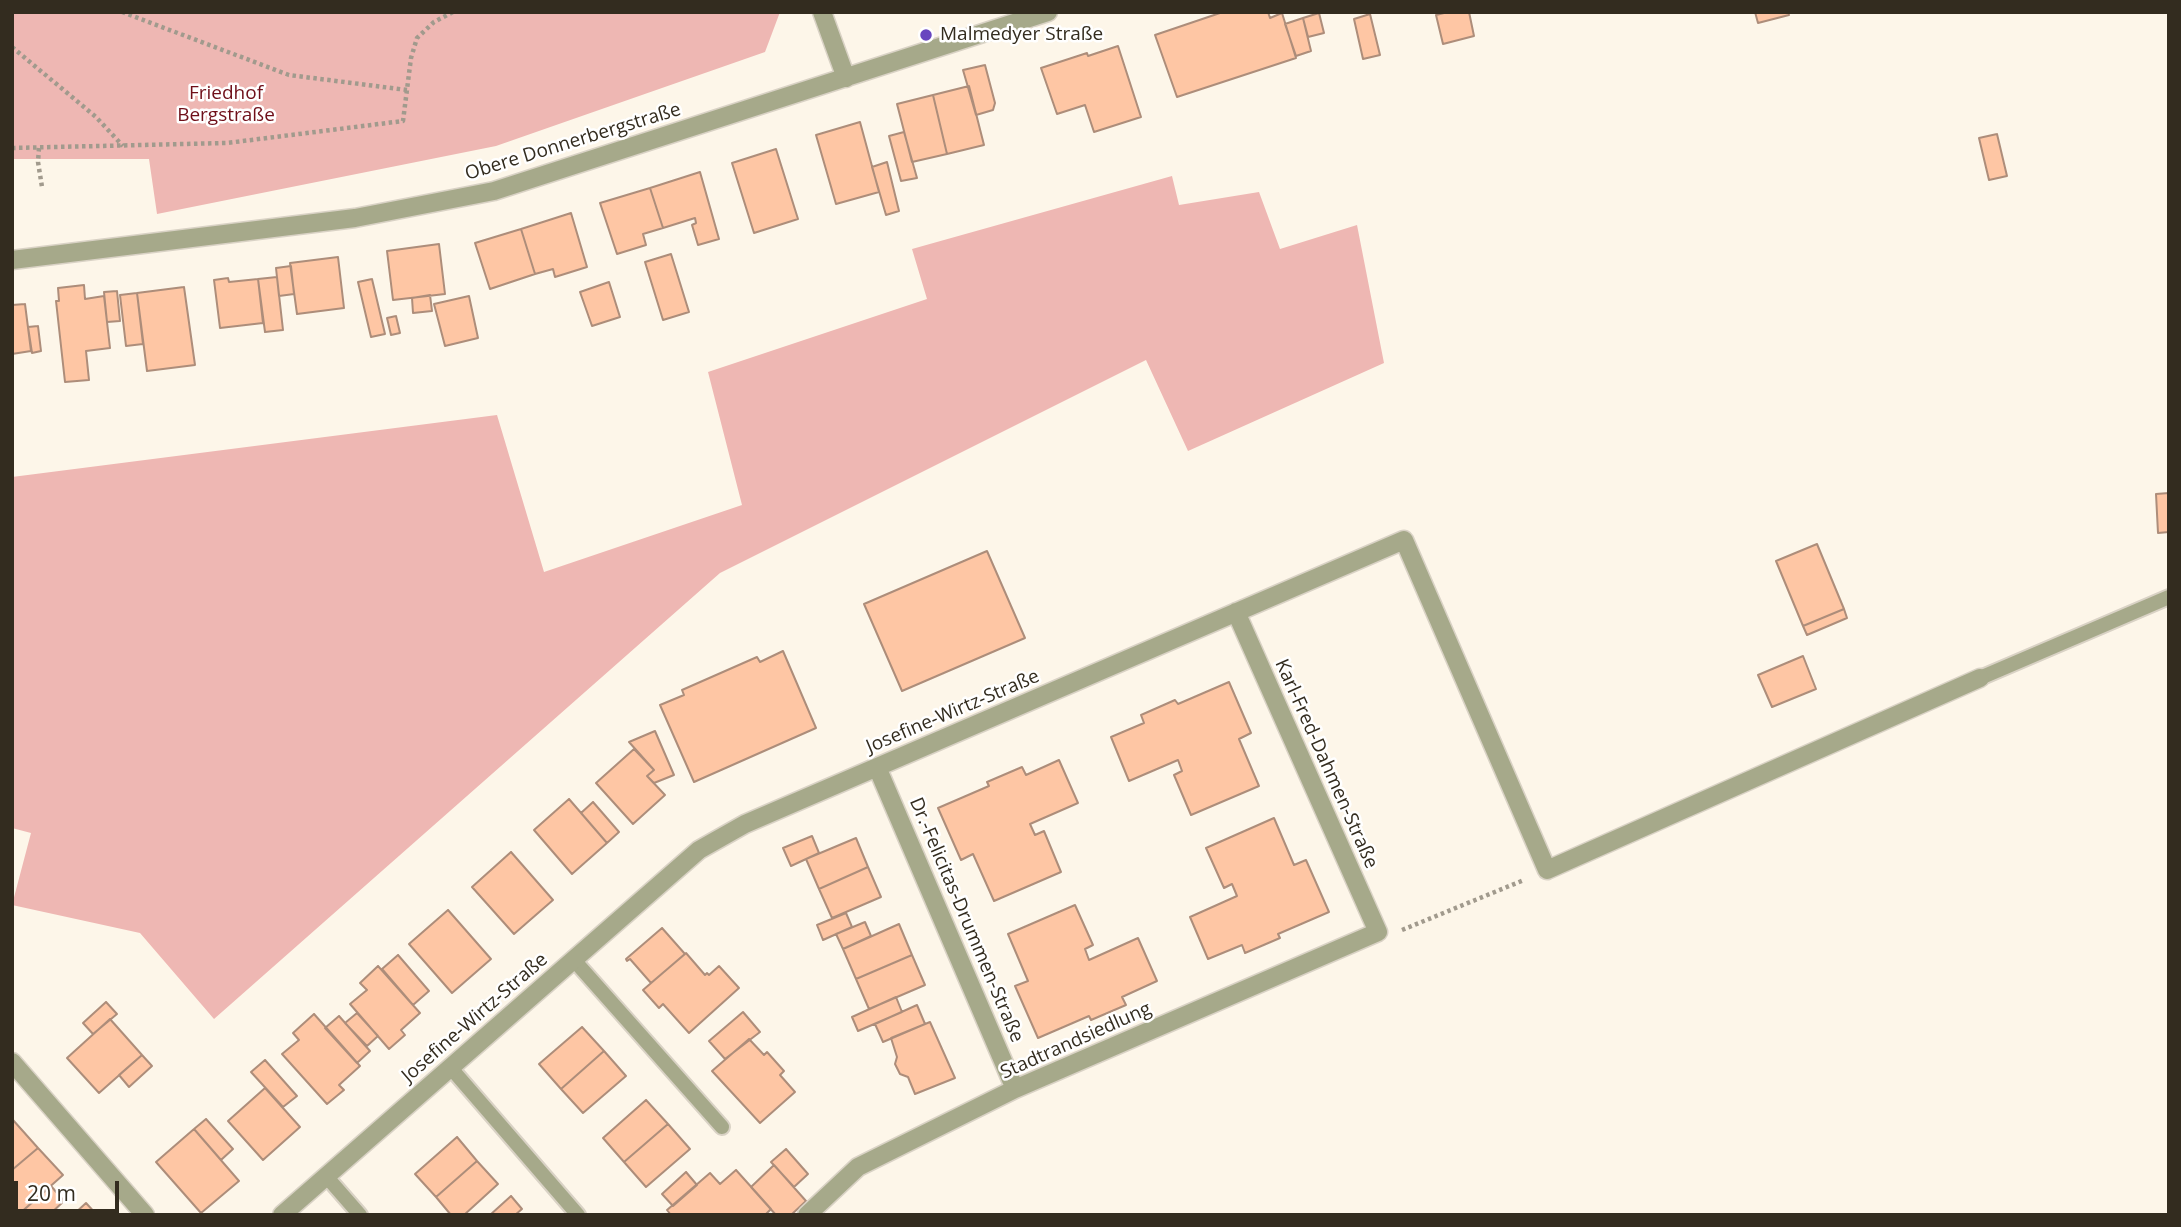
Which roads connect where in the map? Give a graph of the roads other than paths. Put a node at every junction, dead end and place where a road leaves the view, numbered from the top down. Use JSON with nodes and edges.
{"nodes":[{"id":1,"x":822,"y":12,"type":"edge"},
{"id":2,"x":1048,"y":12,"type":"edge"},
{"id":3,"x":846,"y":78,"type":"junction"},
{"id":4,"x":12,"y":260,"type":"edge"},
{"id":5,"x":2169,"y":597,"type":"edge"},
{"id":6,"x":1236,"y":612,"type":"junction"},
{"id":7,"x":1980,"y":678,"type":"joint"},
{"id":8,"x":877,"y":767,"type":"junction"},
{"id":9,"x":1378,"y":932,"type":"joint"},
{"id":10,"x":573,"y":959,"type":"junction"},
{"id":11,"x":12,"y":1062,"type":"edge"},
{"id":12,"x":450,"y":1067,"type":"junction"},
{"id":13,"x":1015,"y":1089,"type":"junction"},
{"id":14,"x":722,"y":1127,"type":"dead end"},
{"id":15,"x":326,"y":1176,"type":"junction"},
{"id":16,"x":145,"y":1215,"type":"edge"},
{"id":17,"x":282,"y":1215,"type":"edge"},
{"id":18,"x":360,"y":1215,"type":"edge"},
{"id":19,"x":578,"y":1215,"type":"edge"},
{"id":20,"x":807,"y":1215,"type":"edge"}],
"edges":[{"from":1,"to":3,"type":"street"},
{"from":2,"to":3,"type":"street","name":"Obere Donnerbergstraße"},
{"from":3,"to":4,"type":"street","name":"Obere Donnerbergstraße"},
{"from":5,"to":7,"type":"lane"},
{"from":6,"to":7,"type":"street","name":"Josefine-Wirtz-Straße"},
{"from":6,"to":8,"type":"street","name":"Josefine-Wirtz-Straße"},
{"from":6,"to":9,"type":"street","name":"Karl-Fred-Dahmen-Straße"},
{"from":8,"to":10,"type":"street","name":"Josefine-Wirtz-Straße"},
{"from":8,"to":13,"type":"street","name":"Dr.-Felicitas-Drummen-Straße"},
{"from":9,"to":13,"type":"street","name":"Stadtrandsiedlung"},
{"from":10,"to":12,"type":"street","name":"Josefine-Wirtz-Straße"},
{"from":10,"to":14,"type":"lane"},
{"from":11,"to":16,"type":"street"},
{"from":12,"to":15,"type":"street","name":"Josefine-Wirtz-Straße"},
{"from":12,"to":19,"type":"lane"},
{"from":13,"to":20,"type":"street","name":"Stadtrandsiedlung"},
{"from":15,"to":17,"type":"street","name":"Josefine-Wirtz-Straße"},
{"from":15,"to":18,"type":"lane"}]}
